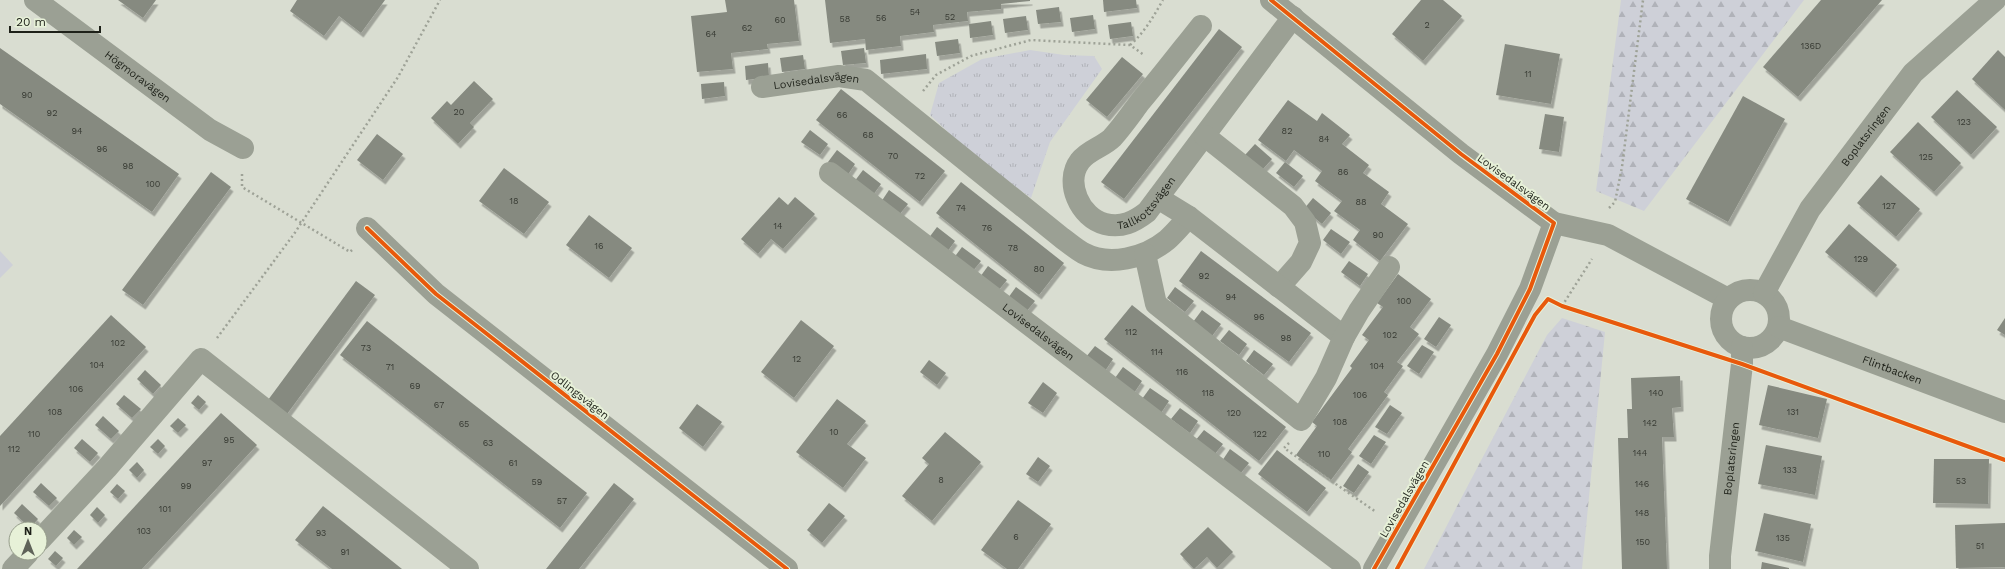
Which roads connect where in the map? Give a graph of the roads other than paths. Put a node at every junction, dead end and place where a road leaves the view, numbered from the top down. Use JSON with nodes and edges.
{"nodes":[{"id":1,"x":35,"y":0,"type":"edge"},
{"id":2,"x":1995,"y":0,"type":"edge"},
{"id":3,"x":1284,"y":7,"type":"edge"},
{"id":4,"x":1201,"y":26,"type":"dead end"},
{"id":5,"x":762,"y":87,"type":"dead end"},
{"id":6,"x":1205,"y":136,"type":"junction"},
{"id":7,"x":243,"y":148,"type":"road end"},
{"id":8,"x":830,"y":173,"type":"dead end"},
{"id":9,"x":1158,"y":198,"type":"junction"},
{"id":10,"x":1189,"y":217,"type":"junction"},
{"id":11,"x":1554,"y":223,"type":"junction"},
{"id":12,"x":367,"y":228,"type":"road end"},
{"id":13,"x":1145,"y":254,"type":"junction"},
{"id":14,"x":1389,"y":266,"type":"dead end"},
{"id":15,"x":1279,"y":287,"type":"junction"},
{"id":16,"x":1764,"y":293,"type":"junction"},
{"id":17,"x":1728,"y":299,"type":"junction"},
{"id":18,"x":1779,"y":327,"type":"junction"},
{"id":19,"x":1344,"y":337,"type":"junction"},
{"id":20,"x":1742,"y":347,"type":"junction"},
{"id":21,"x":2005,"y":412,"type":"edge"},
{"id":22,"x":48,"y":531,"type":"edge"},
{"id":23,"x":20,"y":561,"type":"edge"},
{"id":24,"x":13,"y":569,"type":"edge"},
{"id":25,"x":468,"y":569,"type":"edge"},
{"id":26,"x":787,"y":569,"type":"edge"},
{"id":27,"x":1350,"y":569,"type":"edge"},
{"id":28,"x":1374,"y":569,"type":"edge"},
{"id":29,"x":1720,"y":569,"type":"edge"}],
"edges":[{"from":1,"to":7,"type":"street","name":"Högmoravägen"},
{"from":2,"to":16,"type":"street","name":"Boplatsringen"},
{"from":3,"to":6,"type":"street","name":"Tallkottsvägen"},
{"from":3,"to":11,"type":"street","name":"Lovisedalsvägen"},
{"from":4,"to":9,"type":"street","name":"Tallkottsvägen"},
{"from":5,"to":13,"type":"street","name":"Lovisedalsvägen"},
{"from":6,"to":9,"type":"street","name":"Tallkottsvägen"},
{"from":6,"to":15,"type":"street"},
{"from":8,"to":27,"type":"street","name":"Lovisedalsvägen"},
{"from":9,"to":10,"type":"street"},
{"from":10,"to":13,"type":"street","name":"Lovisedalsvägen"},
{"from":10,"to":15,"type":"street"},
{"from":11,"to":17,"type":"street"},
{"from":11,"to":28,"type":"street","name":"Lovisedalsvägen"},
{"from":12,"to":26,"type":"street","name":"Odlingsvägen"},
{"from":13,"to":19,"type":"street"},
{"from":14,"to":19,"type":"street"},
{"from":15,"to":19,"type":"street"},
{"from":16,"to":17,"type":"street"},
{"from":16,"to":18,"type":"street"},
{"from":17,"to":20,"type":"street"},
{"from":18,"to":20,"type":"street"},
{"from":18,"to":21,"type":"street","name":"Flintbacken"},
{"from":20,"to":29,"type":"street","name":"Boplatsringen"},
{"from":22,"to":25,"type":"street"},
{"from":23,"to":24,"type":"street"}]}
